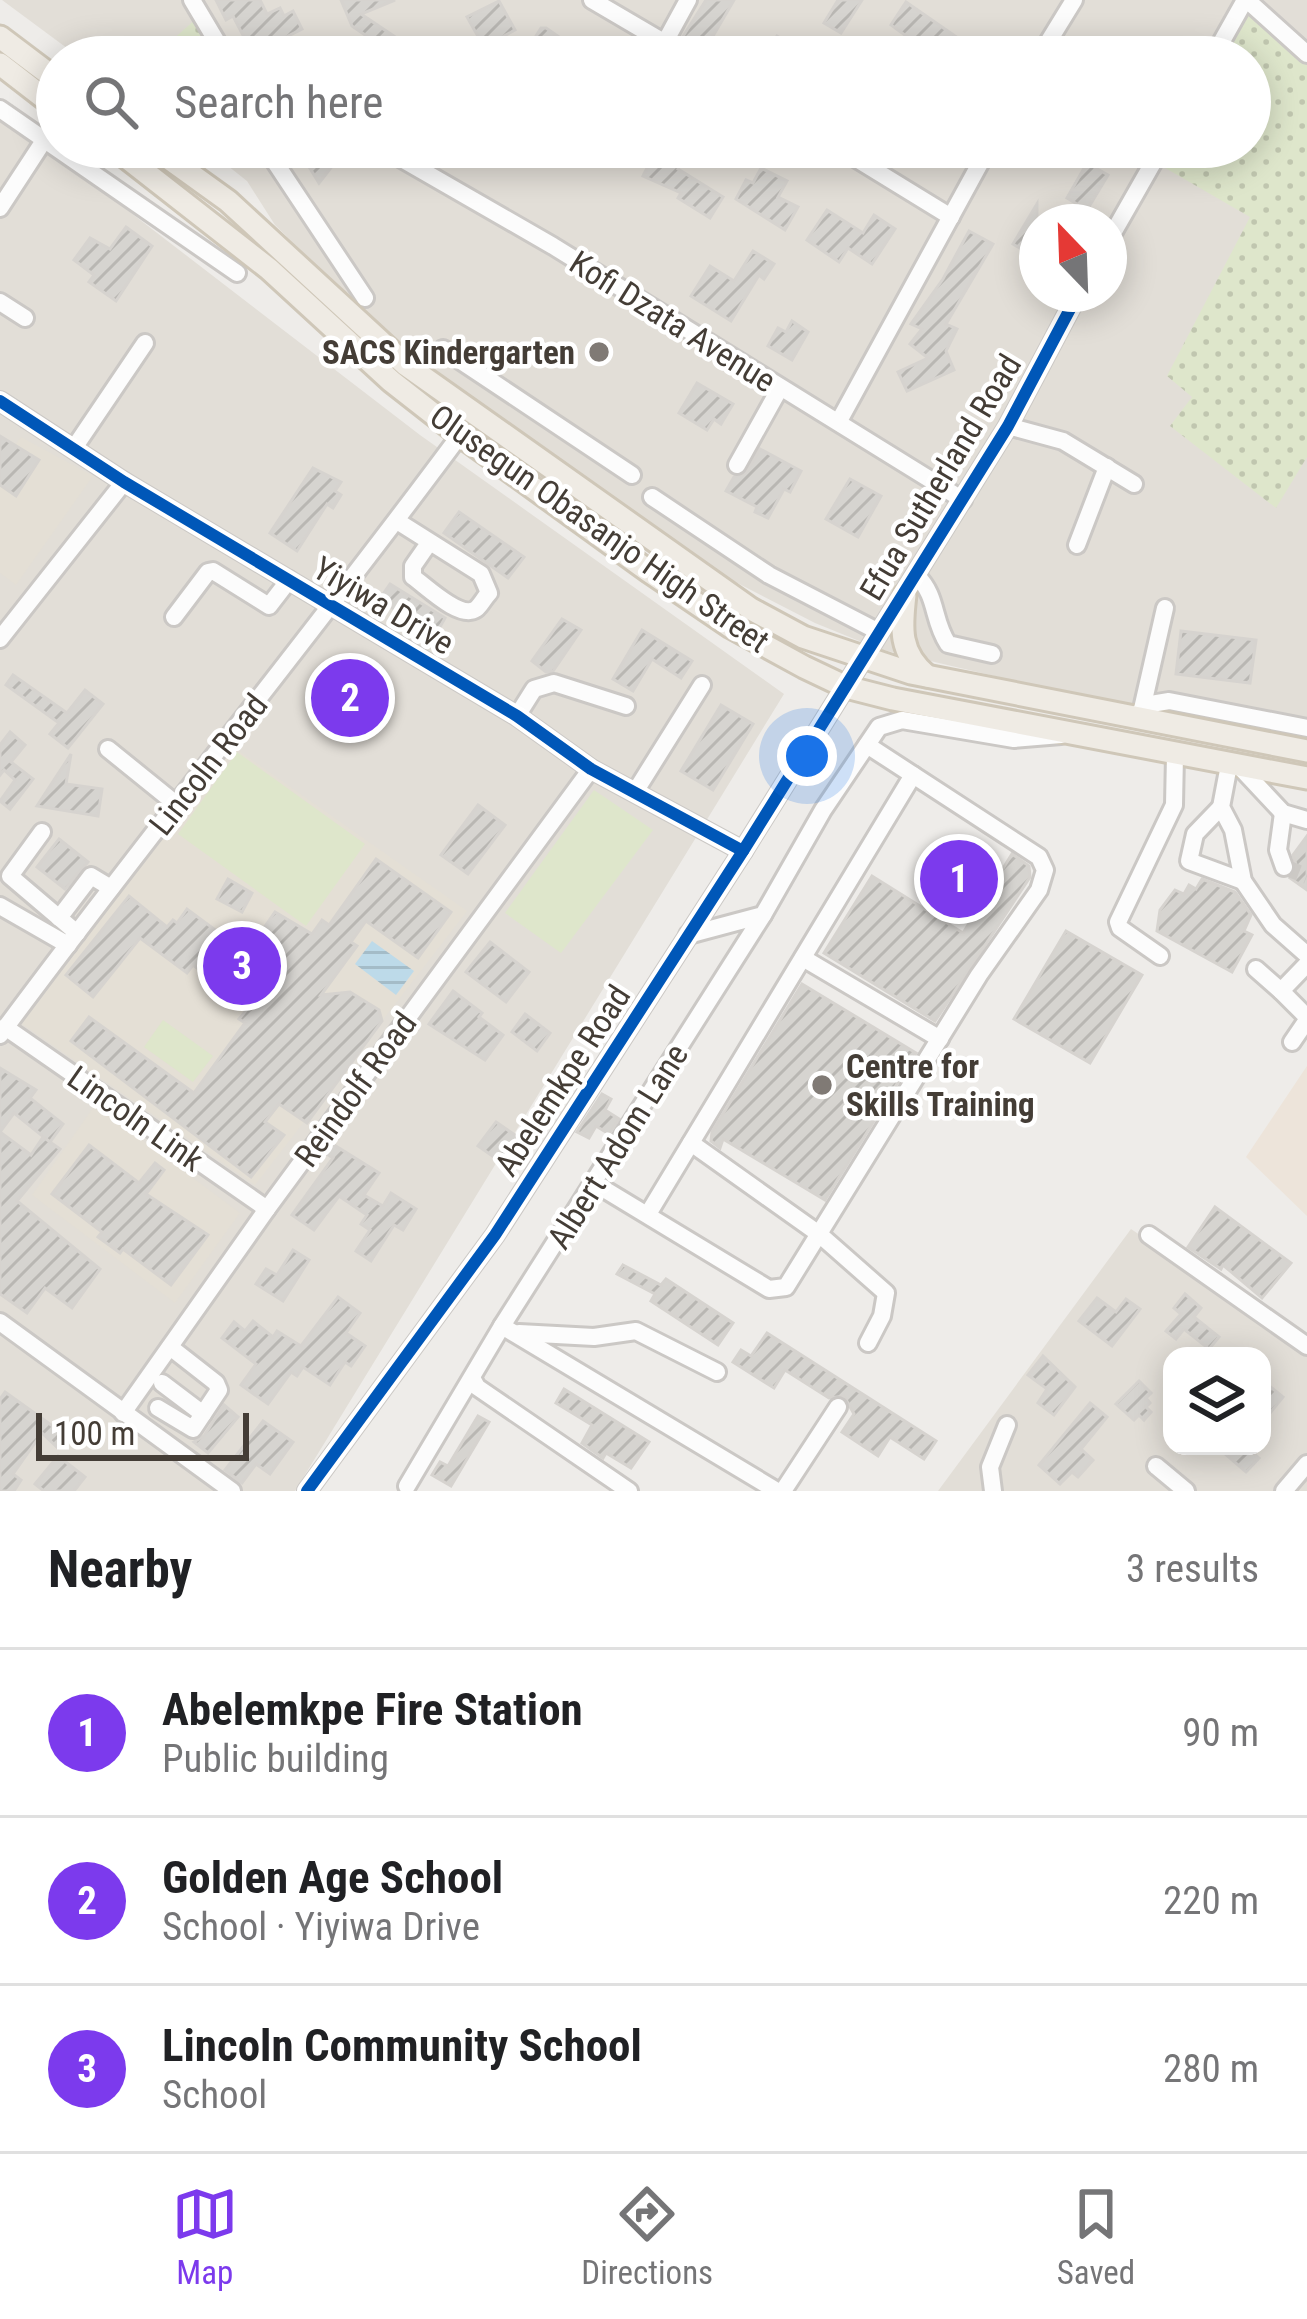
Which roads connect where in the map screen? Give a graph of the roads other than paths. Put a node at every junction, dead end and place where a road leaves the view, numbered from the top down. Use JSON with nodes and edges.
{"nodes":[{"id":1,"x":192,"y":0,"type":"edge"},
{"id":2,"x":592,"y":0,"type":"edge"},
{"id":3,"x":688,"y":0,"type":"edge"},
{"id":4,"x":1073,"y":0,"type":"edge"},
{"id":5,"x":1246,"y":0,"type":"edge"},
{"id":6,"x":206,"y":26,"type":"junction"},
{"id":7,"x":208,"y":36,"type":"edge"},
{"id":8,"x":214,"y":36,"type":"edge"},
{"id":9,"x":655,"y":36,"type":"edge"},
{"id":10,"x":668,"y":36,"type":"edge"},
{"id":11,"x":1052,"y":36,"type":"edge"},
{"id":12,"x":1225,"y":36,"type":"edge"},
{"id":13,"x":0,"y":37,"type":"edge"},
{"id":14,"x":1307,"y":54,"type":"edge"},
{"id":15,"x":0,"y":64,"type":"edge"},
{"id":16,"x":36,"y":64,"type":"edge"},
{"id":17,"x":36,"y":91,"type":"edge"},
{"id":18,"x":0,"y":109,"type":"edge"},
{"id":19,"x":36,"y":136,"type":"edge"},
{"id":20,"x":36,"y":154,"type":"edge"},
{"id":21,"x":82,"y":168,"type":"edge"},
{"id":22,"x":140,"y":168,"type":"edge"},
{"id":23,"x":181,"y":168,"type":"edge"},
{"id":24,"x":279,"y":168,"type":"edge"},
{"id":25,"x":417,"y":168,"type":"edge"},
{"id":26,"x":871,"y":168,"type":"edge"},
{"id":27,"x":978,"y":168,"type":"edge"},
{"id":28,"x":1150,"y":168,"type":"edge"},
{"id":29,"x":0,"y":208,"type":"edge"},
{"id":30,"x":1127,"y":208,"type":"edge"},
{"id":31,"x":951,"y":217,"type":"junction"},
{"id":32,"x":237,"y":273,"type":"dead end"},
{"id":33,"x":365,"y":298,"type":"dead end"},
{"id":34,"x":0,"y":302,"type":"edge"},
{"id":35,"x":1069,"y":312,"type":"edge"},
{"id":36,"x":25,"y":319,"type":"dead end"},
{"id":37,"x":145,"y":343,"type":"dead end"},
{"id":38,"x":443,"y":349,"type":"dead end"},
{"id":39,"x":781,"y":388,"type":"junction"},
{"id":40,"x":0,"y":400,"type":"edge"},
{"id":41,"x":839,"y":421,"type":"junction"},
{"id":42,"x":1009,"y":426,"type":"junction"},
{"id":43,"x":569,"y":434,"type":"junction"},
{"id":44,"x":460,"y":436,"type":"junction"},
{"id":45,"x":74,"y":448,"type":"junction"},
{"id":46,"x":737,"y":465,"type":"dead end"},
{"id":47,"x":1107,"y":467,"type":"junction"},
{"id":48,"x":548,"y":468,"type":"junction"},
{"id":49,"x":632,"y":475,"type":"dead end"},
{"id":50,"x":124,"y":482,"type":"junction"},
{"id":51,"x":1134,"y":484,"type":"dead end"},
{"id":52,"x":652,"y":497,"type":"dead end"},
{"id":53,"x":963,"y":500,"type":"junction"},
{"id":54,"x":397,"y":521,"type":"junction"},
{"id":55,"x":429,"y":543,"type":"junction"},
{"id":56,"x":1077,"y":545,"type":"dead end"},
{"id":57,"x":289,"y":580,"type":"junction"},
{"id":58,"x":910,"y":585,"type":"junction"},
{"id":59,"x":333,"y":608,"type":"junction"},
{"id":60,"x":1165,"y":608,"type":"dead end"},
{"id":61,"x":174,"y":617,"type":"dead end"},
{"id":62,"x":879,"y":632,"type":"junction"},
{"id":63,"x":0,"y":639,"type":"edge"},
{"id":64,"x":992,"y":654,"type":"dead end"},
{"id":65,"x":866,"y":657,"type":"junction"},
{"id":66,"x":927,"y":676,"type":"junction"},
{"id":67,"x":702,"y":685,"type":"dead end"},
{"id":68,"x":847,"y":687,"type":"junction"},
{"id":69,"x":626,"y":706,"type":"dead end"},
{"id":70,"x":1136,"y":713,"type":"junction"},
{"id":71,"x":517,"y":716,"type":"junction"},
{"id":72,"x":1307,"y":728,"type":"edge"},
{"id":73,"x":1072,"y":734,"type":"junction"},
{"id":74,"x":867,"y":745,"type":"junction"},
{"id":75,"x":108,"y":749,"type":"dead end"},
{"id":76,"x":1307,"y":751,"type":"edge"},
{"id":77,"x":1175,"y":755,"type":"junction"},
{"id":78,"x":1234,"y":765,"type":"junction"},
{"id":79,"x":591,"y":769,"type":"junction"},
{"id":80,"x":913,"y":776,"type":"junction"},
{"id":81,"x":1307,"y":778,"type":"edge"},
{"id":82,"x":635,"y":792,"type":"junction"},
{"id":83,"x":176,"y":804,"type":"junction"},
{"id":84,"x":1221,"y":807,"type":"junction"},
{"id":85,"x":1283,"y":813,"type":"junction"},
{"id":86,"x":1307,"y":820,"type":"edge"},
{"id":87,"x":42,"y":832,"type":"dead end"},
{"id":88,"x":743,"y":851,"type":"junction"},
{"id":89,"x":1284,"y":867,"type":"dead end"},
{"id":90,"x":1243,"y":881,"type":"junction"},
{"id":91,"x":111,"y":888,"type":"junction"},
{"id":92,"x":0,"y":906,"type":"edge"},
{"id":93,"x":763,"y":915,"type":"junction"},
{"id":94,"x":59,"y":919,"type":"junction"},
{"id":95,"x":688,"y":935,"type":"junction"},
{"id":96,"x":73,"y":939,"type":"junction"},
{"id":97,"x":1160,"y":956,"type":"dead end"},
{"id":98,"x":803,"y":958,"type":"junction"},
{"id":99,"x":1307,"y":960,"type":"edge"},
{"id":100,"x":1256,"y":969,"type":"dead end"},
{"id":101,"x":1281,"y":992,"type":"junction"},
{"id":102,"x":1307,"y":1018,"type":"edge"},
{"id":103,"x":3,"y":1031,"type":"edge"},
{"id":104,"x":940,"y":1039,"type":"junction"},
{"id":105,"x":1292,"y":1042,"type":"dead end"},
{"id":106,"x":691,"y":1143,"type":"junction"},
{"id":107,"x":594,"y":1183,"type":"junction"},
{"id":108,"x":267,"y":1209,"type":"junction"},
{"id":109,"x":648,"y":1214,"type":"junction"},
{"id":110,"x":819,"y":1234,"type":"junction"},
{"id":111,"x":1149,"y":1235,"type":"dead end"},
{"id":112,"x":0,"y":1322,"type":"edge"},
{"id":113,"x":509,"y":1329,"type":"junction"},
{"id":114,"x":868,"y":1343,"type":"dead end"},
{"id":115,"x":1307,"y":1346,"type":"edge"},
{"id":116,"x":170,"y":1347,"type":"junction"},
{"id":117,"x":717,"y":1372,"type":"dead end"},
{"id":118,"x":472,"y":1378,"type":"junction"},
{"id":119,"x":162,"y":1383,"type":"dead end"},
{"id":120,"x":838,"y":1407,"type":"dead end"},
{"id":121,"x":158,"y":1408,"type":"dead end"},
{"id":122,"x":123,"y":1413,"type":"junction"},
{"id":123,"x":203,"y":1414,"type":"junction"},
{"id":124,"x":181,"y":1424,"type":"junction"},
{"id":125,"x":1007,"y":1425,"type":"dead end"},
{"id":126,"x":168,"y":1444,"type":"junction"},
{"id":127,"x":1307,"y":1464,"type":"edge"},
{"id":128,"x":1156,"y":1466,"type":"dead end"},
{"id":129,"x":407,"y":1486,"type":"dead end"},
{"id":130,"x":232,"y":1491,"type":"edge"},
{"id":131,"x":307,"y":1491,"type":"edge"},
{"id":132,"x":629,"y":1491,"type":"edge"},
{"id":133,"x":780,"y":1491,"type":"edge"},
{"id":134,"x":993,"y":1491,"type":"edge"},
{"id":135,"x":1186,"y":1491,"type":"edge"},
{"id":136,"x":1284,"y":1491,"type":"edge"}],
"edges":[{"from":1,"to":6,"type":"street"},
{"from":2,"to":9,"type":"street"},
{"from":3,"to":10,"type":"street"},
{"from":4,"to":11,"type":"street"},
{"from":5,"to":12,"type":"street"},
{"from":5,"to":14,"type":"street"},
{"from":6,"to":7,"type":"street"},
{"from":6,"to":8,"type":"street"},
{"from":13,"to":16,"type":"main road"},
{"from":15,"to":17,"type":"main road"},
{"from":18,"to":19,"type":"street"},
{"from":20,"to":29,"type":"street"},
{"from":21,"to":32,"type":"street"},
{"from":22,"to":44,"type":"main road","name":"Olusegun Obasanjo High Street"},
{"from":23,"to":48,"type":"main road","name":"Olusegun Obasanjo High Street"},
{"from":24,"to":33,"type":"street"},
{"from":25,"to":39,"type":"street","name":"Kofi Dzata Avenue"},
{"from":26,"to":31,"type":"street"},
{"from":27,"to":31,"type":"street"},
{"from":28,"to":30,"type":"street"},
{"from":31,"to":41,"type":"street"},
{"from":34,"to":36,"type":"street"},
{"from":35,"to":42,"type":"street","name":"Efua Sutherland Road"},
{"from":37,"to":45,"type":"street"},
{"from":38,"to":43,"type":"street"},
{"from":39,"to":41,"type":"street","name":"Kofi Dzata Avenue"},
{"from":39,"to":46,"type":"street"},
{"from":40,"to":45,"type":"street","name":"Yiyiwa Drive"},
{"from":41,"to":53,"type":"street","name":"Kofi Dzata Avenue"},
{"from":42,"to":47,"type":"street"},
{"from":42,"to":53,"type":"street","name":"Efua Sutherland Road"},
{"from":43,"to":48,"type":"street"},
{"from":43,"to":49,"type":"street"},
{"from":44,"to":54,"type":"street","name":"Lincoln Road"},
{"from":44,"to":68,"type":"main road","name":"Olusegun Obasanjo High Street"},
{"from":45,"to":50,"type":"street","name":"Yiyiwa Drive"},
{"from":47,"to":51,"type":"street"},
{"from":47,"to":56,"type":"street"},
{"from":48,"to":65,"type":"main road","name":"Olusegun Obasanjo High Street"},
{"from":50,"to":57,"type":"street","name":"Yiyiwa Drive"},
{"from":50,"to":63,"type":"street"},
{"from":52,"to":62,"type":"street"},
{"from":53,"to":58,"type":"street","name":"Efua Sutherland Road"},
{"from":54,"to":55,"type":"street"},
{"from":54,"to":59,"type":"street","name":"Lincoln Road"},
{"from":55,"to":55,"type":"street"},
{"from":57,"to":59,"type":"street","name":"Yiyiwa Drive"},
{"from":57,"to":61,"type":"street"},
{"from":58,"to":62,"type":"street","name":"Efua Sutherland Road"},
{"from":58,"to":64,"type":"street"},
{"from":58,"to":66,"type":"main road"},
{"from":59,"to":71,"type":"street","name":"Yiyiwa Drive"},
{"from":59,"to":83,"type":"street","name":"Lincoln Road"},
{"from":60,"to":70,"type":"street"},
{"from":62,"to":65,"type":"street","name":"Efua Sutherland Road"},
{"from":65,"to":66,"type":"main road","name":"Olusegun Obasanjo High Street"},
{"from":65,"to":68,"type":"street","name":"Efua Sutherland Road"},
{"from":66,"to":70,"type":"main road","name":"Olusegun Obasanjo High Street"},
{"from":67,"to":82,"type":"street"},
{"from":68,"to":73,"type":"main road","name":"Olusegun Obasanjo High Street"},
{"from":68,"to":88,"type":"street","name":"Abelemkpe Road"},
{"from":69,"to":71,"type":"street"},
{"from":70,"to":72,"type":"street"},
{"from":70,"to":76,"type":"main road","name":"Olusegun Obasanjo High Street"},
{"from":71,"to":79,"type":"street","name":"Yiyiwa Drive"},
{"from":73,"to":74,"type":"street"},
{"from":73,"to":77,"type":"main road","name":"Olusegun Obasanjo High Street"},
{"from":74,"to":80,"type":"street"},
{"from":74,"to":93,"type":"street","name":"Albert Adom Lane"},
{"from":75,"to":83,"type":"street"},
{"from":77,"to":78,"type":"main road","name":"Olusegun Obasanjo High Street"},
{"from":77,"to":97,"type":"street"},
{"from":78,"to":81,"type":"main road","name":"Olusegun Obasanjo High Street"},
{"from":78,"to":84,"type":"street"},
{"from":78,"to":85,"type":"street"},
{"from":79,"to":82,"type":"street","name":"Yiyiwa Drive"},
{"from":79,"to":108,"type":"street","name":"Reindolf Road"},
{"from":80,"to":98,"type":"street"},
{"from":80,"to":104,"type":"street"},
{"from":82,"to":88,"type":"street","name":"Yiyiwa Drive"},
{"from":83,"to":91,"type":"street","name":"Lincoln Road"},
{"from":84,"to":90,"type":"street"},
{"from":84,"to":90,"type":"street"},
{"from":85,"to":86,"type":"street"},
{"from":85,"to":89,"type":"street"},
{"from":87,"to":94,"type":"street"},
{"from":88,"to":95,"type":"street","name":"Abelemkpe Road"},
{"from":90,"to":99,"type":"street"},
{"from":91,"to":94,"type":"street"},
{"from":91,"to":96,"type":"street","name":"Lincoln Road"},
{"from":92,"to":96,"type":"street"},
{"from":93,"to":95,"type":"street"},
{"from":93,"to":107,"type":"street","name":"Albert Adom Lane"},
{"from":94,"to":96,"type":"street"},
{"from":95,"to":131,"type":"street","name":"Abelemkpe Road"},
{"from":96,"to":103,"type":"street","name":"Lincoln Road"},
{"from":98,"to":104,"type":"street"},
{"from":98,"to":106,"type":"street"},
{"from":99,"to":101,"type":"street"},
{"from":100,"to":101,"type":"street"},
{"from":101,"to":102,"type":"street"},
{"from":102,"to":105,"type":"street"},
{"from":103,"to":108,"type":"street","name":"Lincoln Link"},
{"from":104,"to":110,"type":"street"},
{"from":106,"to":109,"type":"street"},
{"from":106,"to":110,"type":"street"},
{"from":107,"to":109,"type":"street"},
{"from":107,"to":113,"type":"street","name":"Albert Adom Lane"},
{"from":108,"to":116,"type":"street","name":"Reindolf Road"},
{"from":109,"to":110,"type":"street"},
{"from":110,"to":114,"type":"street"},
{"from":111,"to":115,"type":"street"},
{"from":112,"to":122,"type":"street"},
{"from":113,"to":117,"type":"street"},
{"from":113,"to":118,"type":"street","name":"Albert Adom Lane"},
{"from":113,"to":133,"type":"street"},
{"from":116,"to":122,"type":"street","name":"Reindolf Road"},
{"from":116,"to":123,"type":"street"},
{"from":118,"to":129,"type":"street","name":"Albert Adom Lane"},
{"from":118,"to":132,"type":"street"},
{"from":119,"to":123,"type":"street"},
{"from":120,"to":133,"type":"street"},
{"from":121,"to":124,"type":"street"},
{"from":122,"to":126,"type":"street"},
{"from":123,"to":124,"type":"street"},
{"from":124,"to":126,"type":"street"},
{"from":125,"to":134,"type":"street"},
{"from":126,"to":130,"type":"street"},
{"from":127,"to":136,"type":"street"},
{"from":128,"to":135,"type":"street"}]}
